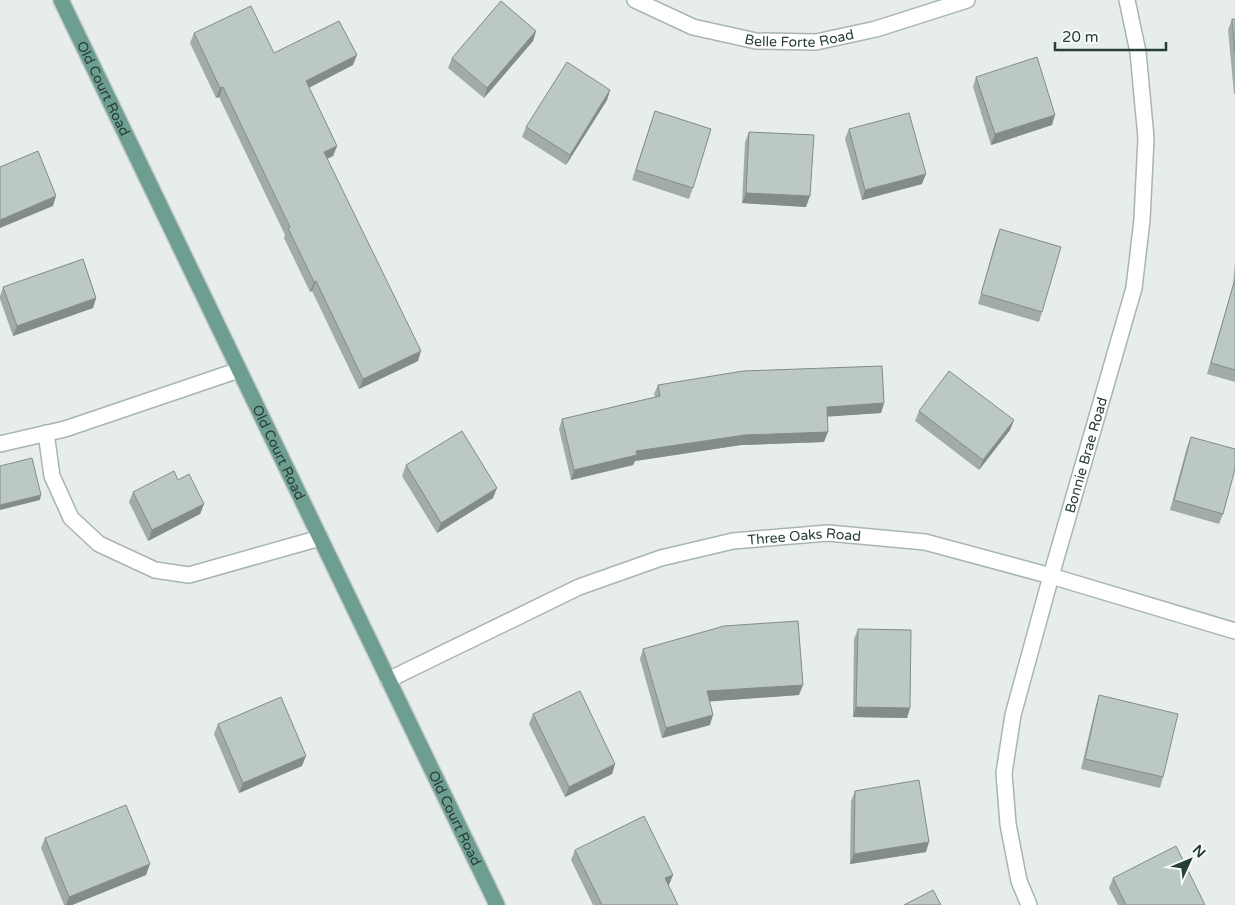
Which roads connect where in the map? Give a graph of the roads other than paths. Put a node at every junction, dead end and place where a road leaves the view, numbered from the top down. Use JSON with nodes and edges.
{"nodes":[{"id":1,"x":61,"y":0,"type":"edge"},
{"id":2,"x":635,"y":0,"type":"edge"},
{"id":3,"x":967,"y":0,"type":"edge"},
{"id":4,"x":1127,"y":0,"type":"edge"},
{"id":5,"x":239,"y":370,"type":"junction"},
{"id":6,"x":46,"y":433,"type":"junction"},
{"id":7,"x":0,"y":444,"type":"edge"},
{"id":8,"x":320,"y":538,"type":"junction"},
{"id":9,"x":1051,"y":576,"type":"junction"},
{"id":10,"x":1235,"y":631,"type":"edge"},
{"id":11,"x":388,"y":680,"type":"junction"},
{"id":12,"x":497,"y":905,"type":"edge"},
{"id":13,"x":1029,"y":905,"type":"edge"}],
"edges":[{"from":1,"to":5,"type":"main road","name":"Old Court Road"},
{"from":2,"to":3,"type":"street","name":"Belle Forte Road"},
{"from":4,"to":9,"type":"street","name":"Bonnie Brae Road"},
{"from":5,"to":6,"type":"street"},
{"from":5,"to":8,"type":"main road","name":"Old Court Road"},
{"from":6,"to":7,"type":"street"},
{"from":6,"to":8,"type":"street"},
{"from":8,"to":11,"type":"main road","name":"Old Court Road"},
{"from":9,"to":10,"type":"street","name":"Three Oaks Road"},
{"from":9,"to":11,"type":"street","name":"Three Oaks Road"},
{"from":9,"to":13,"type":"street","name":"Bonnie Brae Road"},
{"from":11,"to":12,"type":"main road","name":"Old Court Road"}]}
